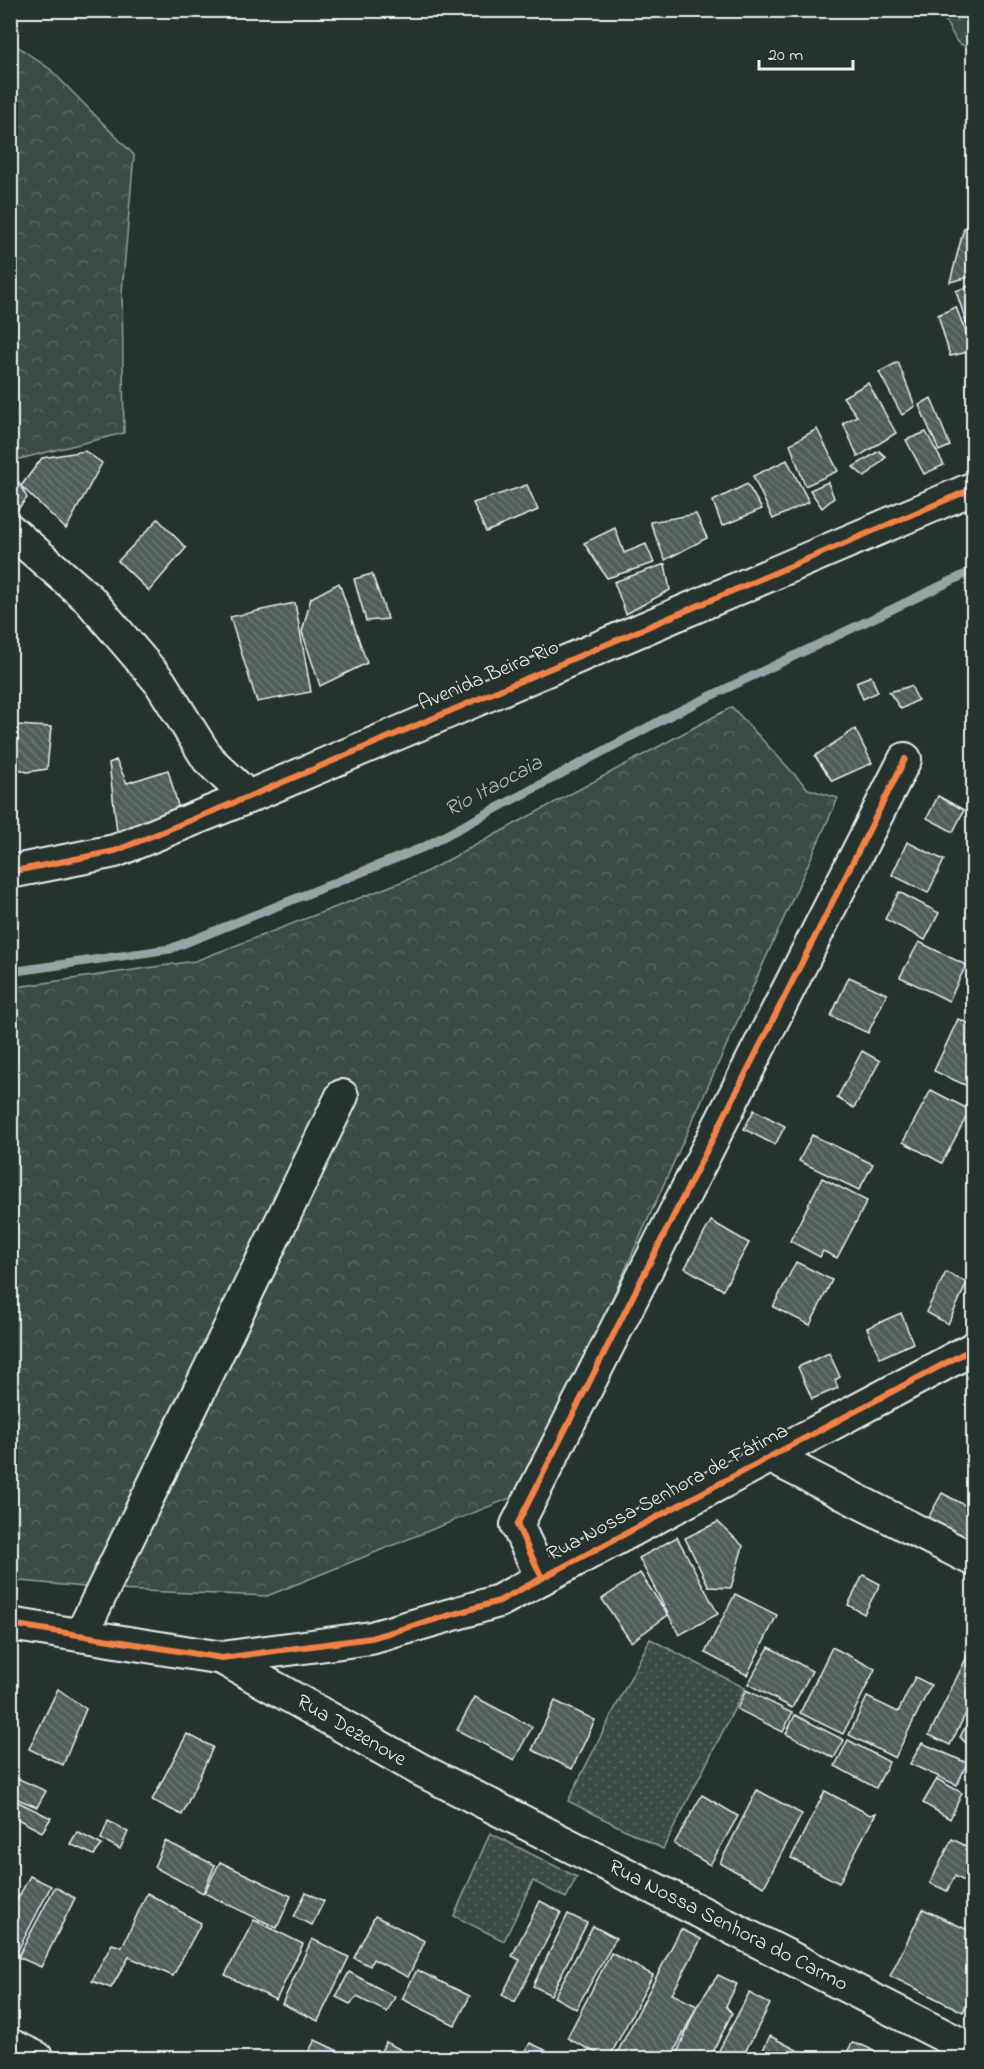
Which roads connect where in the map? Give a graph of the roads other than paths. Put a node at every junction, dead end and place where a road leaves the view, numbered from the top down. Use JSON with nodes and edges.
{"nodes":[{"id":1,"x":974,"y":488,"type":"edge"},
{"id":2,"x":10,"y":530,"type":"edge"},
{"id":3,"x":904,"y":759,"type":"dead end"},
{"id":4,"x":248,"y":797,"type":"junction"},
{"id":5,"x":10,"y":872,"type":"edge"},
{"id":6,"x":342,"y":1096,"type":"dead end"},
{"id":7,"x":974,"y":1348,"type":"edge"},
{"id":8,"x":771,"y":1457,"type":"junction"},
{"id":9,"x":974,"y":1560,"type":"edge"},
{"id":10,"x":542,"y":1578,"type":"junction"},
{"id":11,"x":10,"y":1624,"type":"edge"},
{"id":12,"x":81,"y":1635,"type":"junction"},
{"id":13,"x":222,"y":1658,"type":"junction"},
{"id":14,"x":482,"y":1800,"type":"joint"},
{"id":15,"x":10,"y":2045,"type":"edge"},
{"id":16,"x":974,"y":2051,"type":"edge"},
{"id":17,"x":37,"y":2058,"type":"edge"}],
"edges":[{"from":1,"to":4,"type":"street","name":"Avenida Beira Rio"},
{"from":2,"to":4,"type":"street"},
{"from":3,"to":10,"type":"street"},
{"from":4,"to":5,"type":"street","name":"Avenida Beira Rio"},
{"from":6,"to":12,"type":"street"},
{"from":7,"to":8,"type":"street","name":"Rua Nossa Senhora de Fátima"},
{"from":8,"to":9,"type":"street"},
{"from":8,"to":10,"type":"street","name":"Rua Nossa Senhora de Fátima"},
{"from":10,"to":13,"type":"street","name":"Rua Nossa Senhora de Fátima"},
{"from":11,"to":12,"type":"street","name":"Rua Nossa Senhora de Fátima"},
{"from":12,"to":13,"type":"street","name":"Rua Nossa Senhora de Fátima"},
{"from":13,"to":14,"type":"street","name":"Rua Dezenove"},
{"from":14,"to":16,"type":"street","name":"Rua Nossa Senhora do Carmo"},
{"from":15,"to":17,"type":"street"}]}
